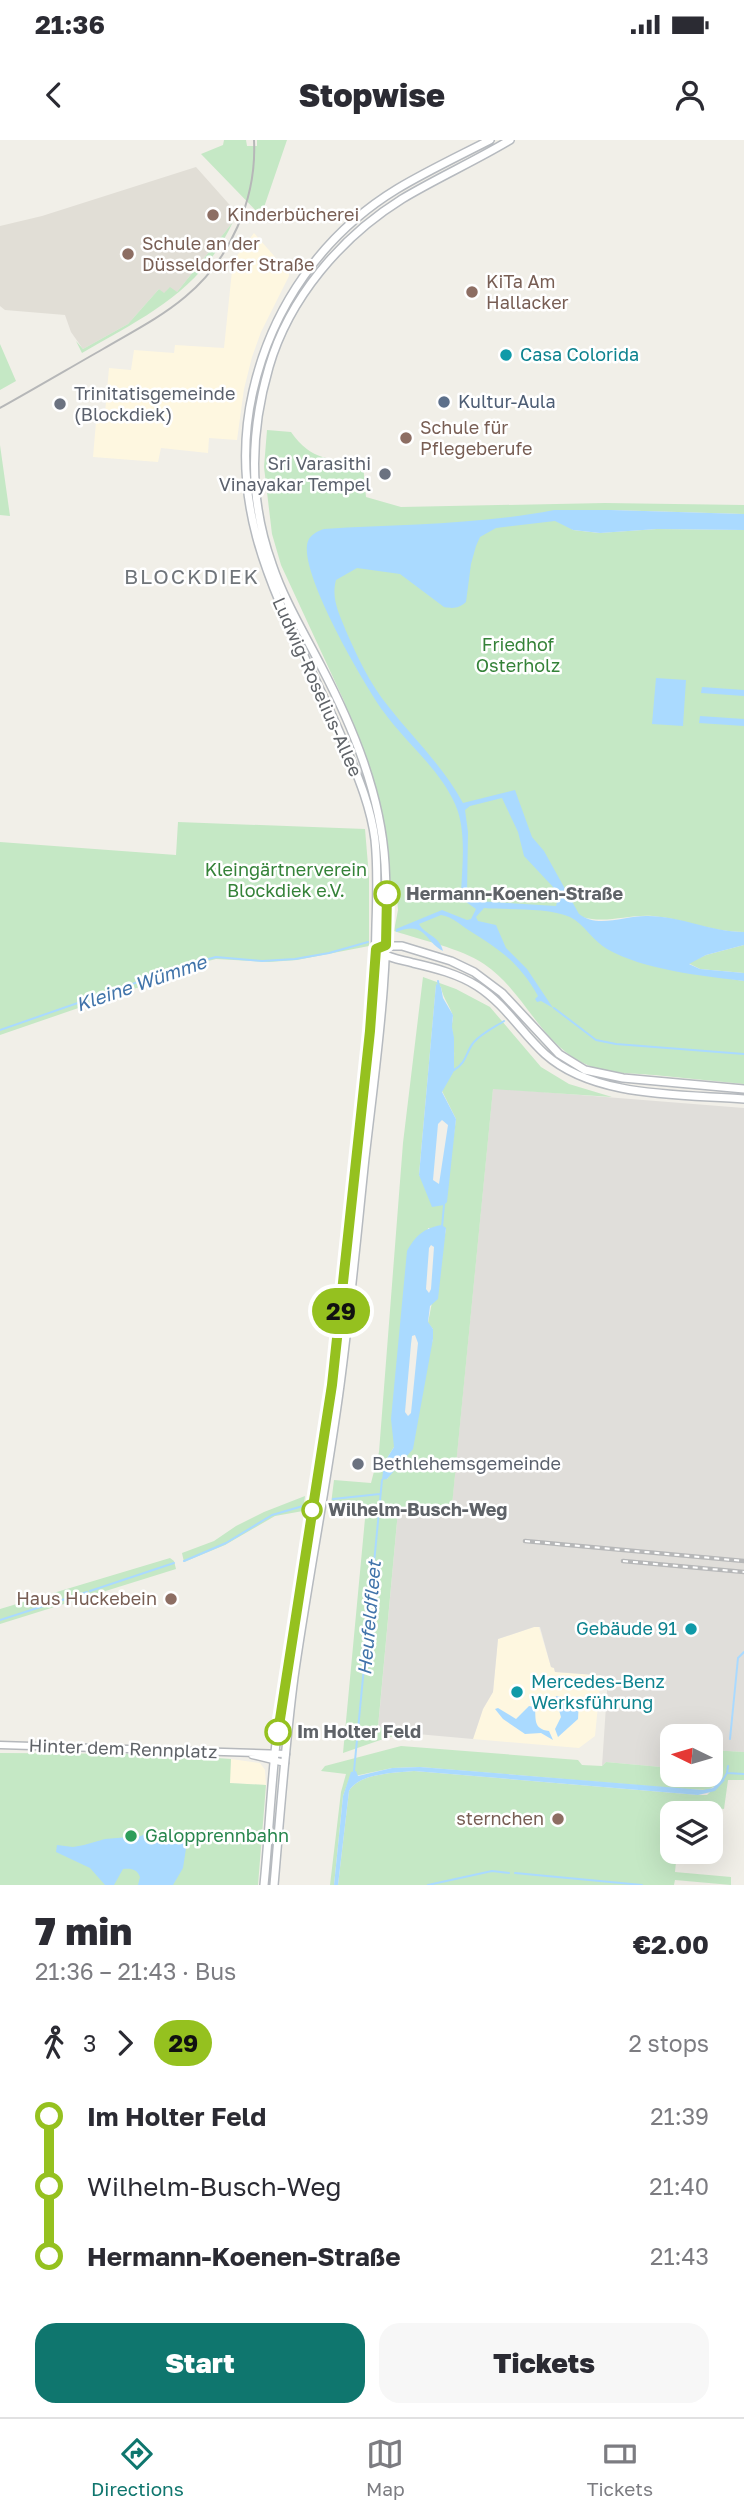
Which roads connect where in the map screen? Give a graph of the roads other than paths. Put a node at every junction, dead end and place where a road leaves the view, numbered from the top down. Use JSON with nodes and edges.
{"nodes":[{"id":1,"x":490,"y":140,"type":"edge"},
{"id":2,"x":510,"y":140,"type":"edge"},
{"id":3,"x":386,"y":945,"type":"junction"},
{"id":4,"x":376,"y":949,"type":"junction"},
{"id":5,"x":386,"y":956,"type":"junction"},
{"id":6,"x":744,"y":1089,"type":"edge"},
{"id":7,"x":744,"y":1099,"type":"edge"},
{"id":8,"x":0,"y":1745,"type":"edge"},
{"id":9,"x":275,"y":1757,"type":"junction"},
{"id":10,"x":286,"y":1759,"type":"junction"},
{"id":11,"x":264,"y":1885,"type":"edge"},
{"id":12,"x":274,"y":1885,"type":"edge"}],
"edges":[{"from":1,"to":4,"type":"main road","name":"Ludwig-Roselius-Allee"},
{"from":2,"to":3,"type":"main road","name":"Ludwig-Roselius-Allee"},
{"from":3,"to":4,"type":"main road"},
{"from":3,"to":5,"type":"main road","name":"Ludwig-Roselius-Allee"},
{"from":3,"to":6,"type":"main road"},
{"from":4,"to":5,"type":"main road"},
{"from":4,"to":9,"type":"main road","name":"Ludwig-Roselius-Allee"},
{"from":5,"to":7,"type":"main road"},
{"from":5,"to":10,"type":"main road","name":"Ludwig-Roselius-Allee"},
{"from":8,"to":9,"type":"street","name":"Hinter dem Rennplatz"},
{"from":9,"to":10,"type":"street","name":"Hinter dem Rennplatz"},
{"from":9,"to":11,"type":"main road","name":"Ludwig-Roselius-Allee"},
{"from":10,"to":12,"type":"main road","name":"Ludwig-Roselius-Allee"}]}
